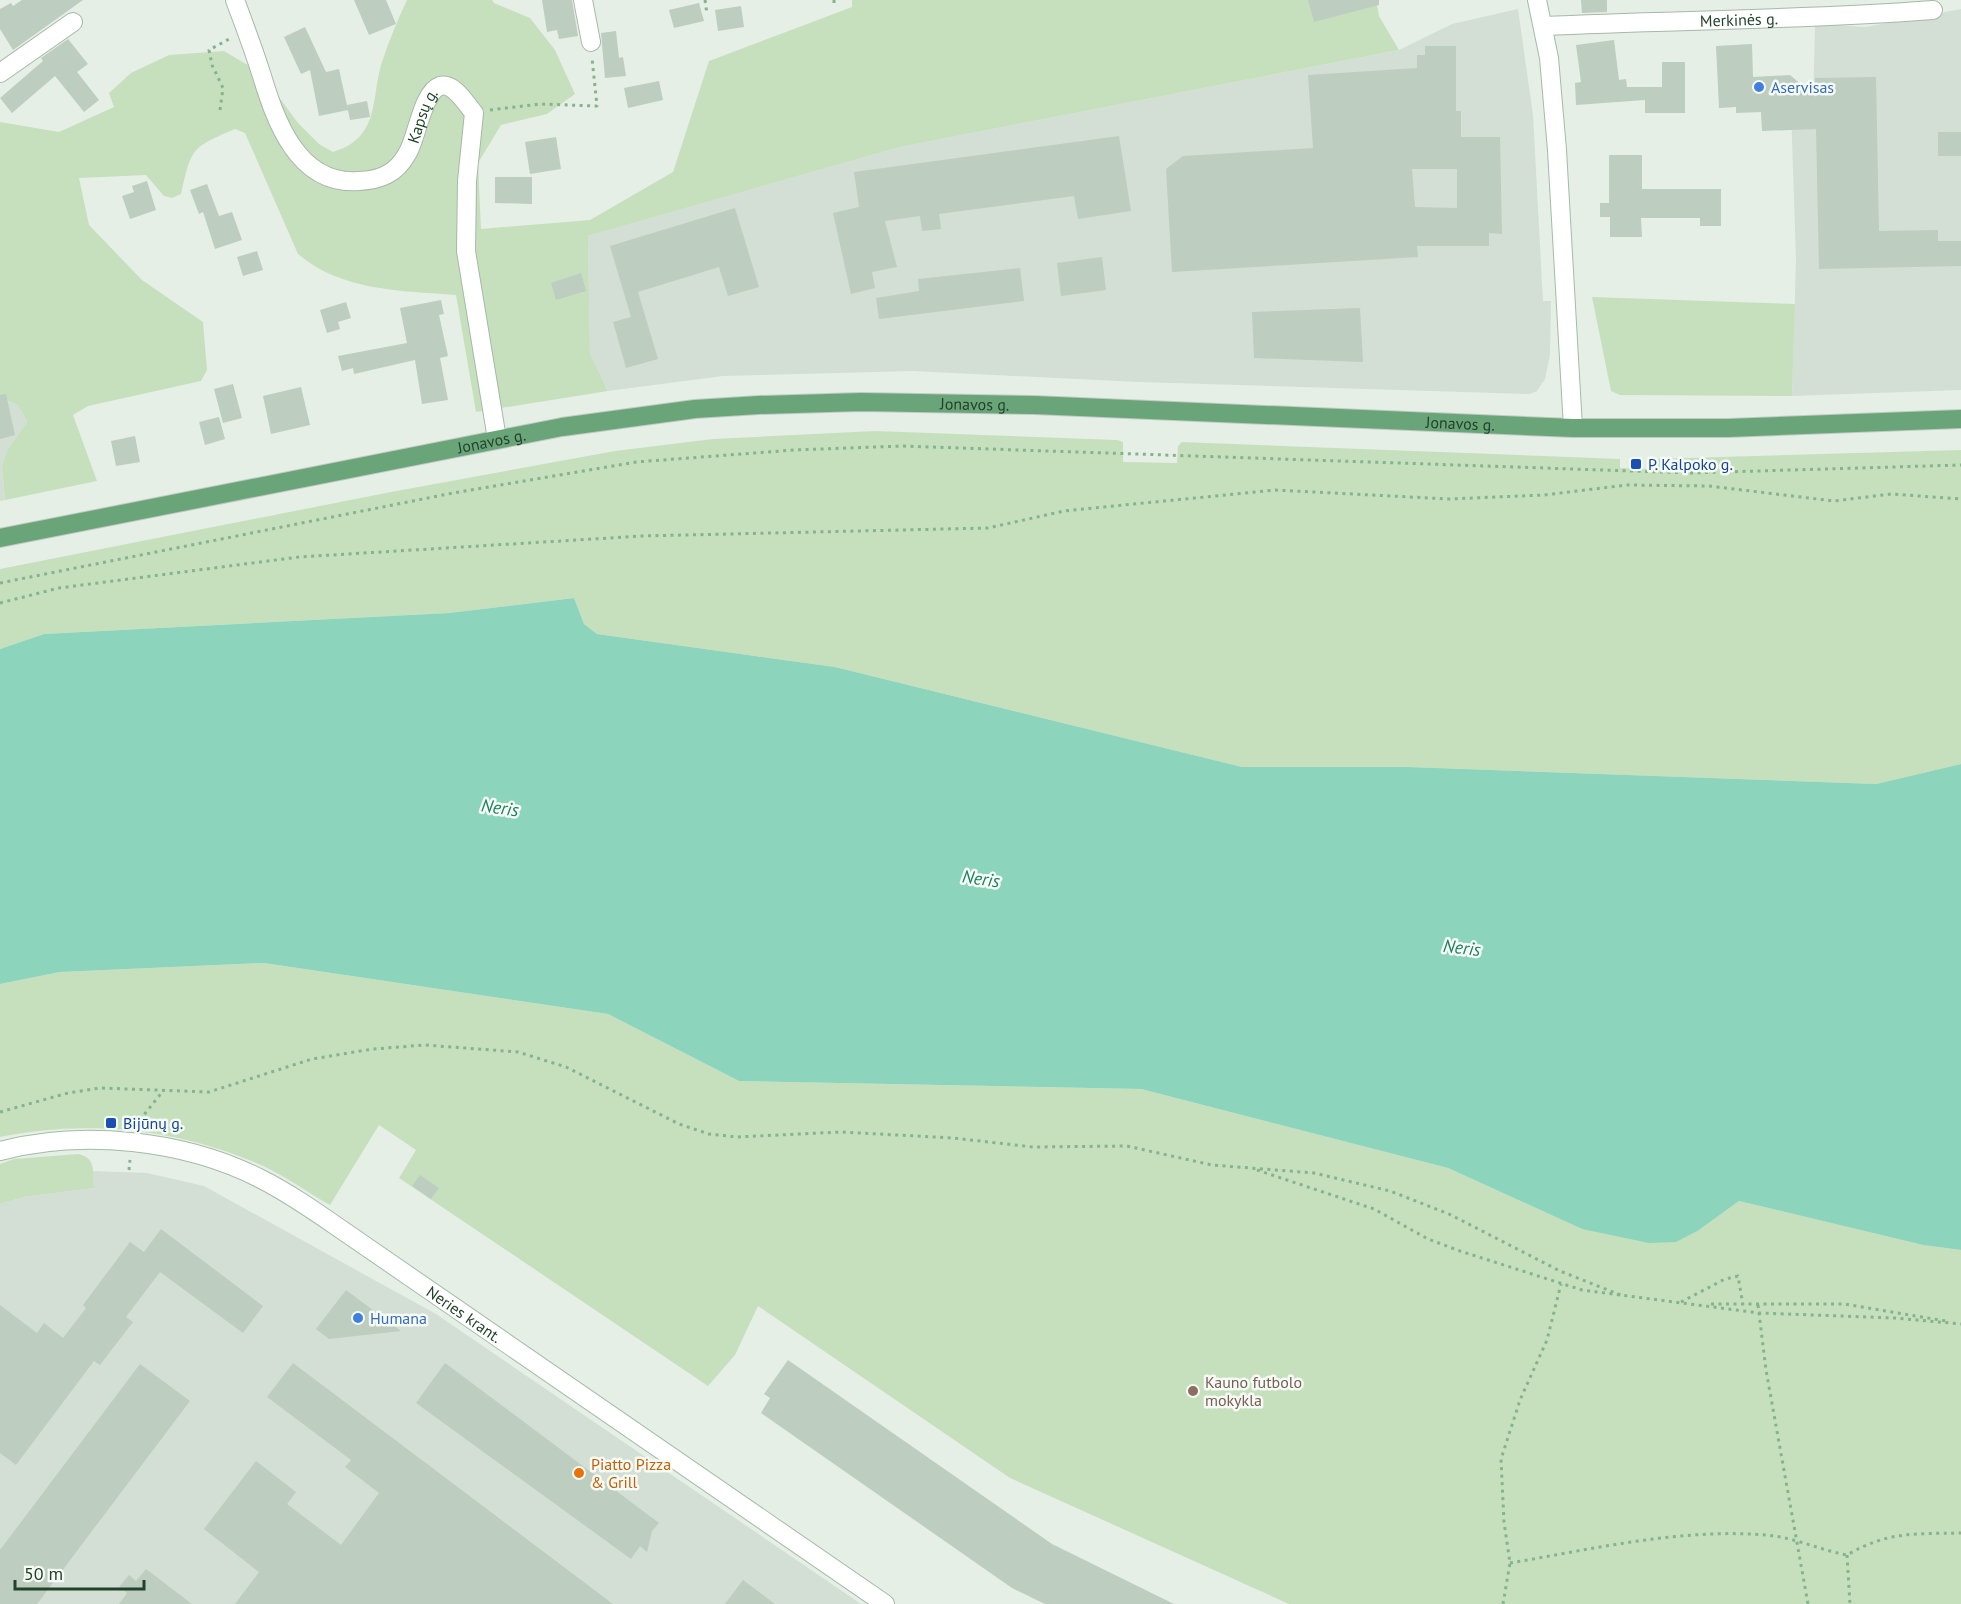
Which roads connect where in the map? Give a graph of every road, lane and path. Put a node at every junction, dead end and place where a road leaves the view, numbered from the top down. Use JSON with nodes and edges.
{"nodes":[{"id":1,"x":235,"y":0,"type":"edge"},
{"id":2,"x":583,"y":0,"type":"edge"},
{"id":3,"x":705,"y":0,"type":"edge"},
{"id":4,"x":1537,"y":0,"type":"edge"},
{"id":5,"x":1933,"y":10,"type":"dead end"},
{"id":6,"x":707,"y":14,"type":"dead end"},
{"id":7,"x":73,"y":22,"type":"dead end"},
{"id":8,"x":1544,"y":26,"type":"junction"},
{"id":9,"x":225,"y":40,"type":"dead end"},
{"id":10,"x":591,"y":42,"type":"joint"},
{"id":11,"x":0,"y":73,"type":"edge"},
{"id":12,"x":220,"y":110,"type":"dead end"},
{"id":13,"x":474,"y":113,"type":"junction"},
{"id":14,"x":1961,"y":419,"type":"edge"},
{"id":15,"x":1573,"y":428,"type":"junction"},
{"id":16,"x":497,"y":439,"type":"junction"},
{"id":17,"x":1961,"y":465,"type":"edge"},
{"id":18,"x":1961,"y":499,"type":"edge"},
{"id":19,"x":0,"y":538,"type":"edge"},
{"id":20,"x":0,"y":583,"type":"edge"},
{"id":21,"x":0,"y":603,"type":"edge"},
{"id":22,"x":164,"y":1090,"type":"junction"},
{"id":23,"x":0,"y":1112,"type":"edge"},
{"id":24,"x":132,"y":1129,"type":"dead end"},
{"id":25,"x":0,"y":1151,"type":"edge"},
{"id":26,"x":1252,"y":1169,"type":"junction"},
{"id":27,"x":1561,"y":1284,"type":"junction"},
{"id":28,"x":1623,"y":1296,"type":"junction"},
{"id":29,"x":1679,"y":1302,"type":"junction"},
{"id":30,"x":1697,"y":1304,"type":"junction"},
{"id":31,"x":1743,"y":1305,"type":"junction"},
{"id":32,"x":1758,"y":1305,"type":"junction"},
{"id":33,"x":1743,"y":1311,"type":"junction"},
{"id":34,"x":1759,"y":1312,"type":"junction"},
{"id":35,"x":1961,"y":1324,"type":"edge"},
{"id":36,"x":1961,"y":1533,"type":"edge"},
{"id":37,"x":1798,"y":1542,"type":"junction"},
{"id":38,"x":1847,"y":1555,"type":"junction"},
{"id":39,"x":1510,"y":1563,"type":"junction"},
{"id":40,"x":885,"y":1604,"type":"edge"},
{"id":41,"x":1503,"y":1604,"type":"edge"},
{"id":42,"x":1808,"y":1604,"type":"edge"},
{"id":43,"x":1850,"y":1604,"type":"edge"}],
"edges":[{"from":1,"to":13,"type":"street","name":"Kapsų g."},
{"from":2,"to":10,"type":"street"},
{"from":3,"to":6,"type":"path"},
{"from":4,"to":8,"type":"street"},
{"from":5,"to":8,"type":"street","name":"Merkinės g."},
{"from":7,"to":11,"type":"street"},
{"from":8,"to":15,"type":"street"},
{"from":9,"to":12,"type":"path"},
{"from":10,"to":13,"type":"path"},
{"from":13,"to":16,"type":"street"},
{"from":14,"to":15,"type":"main road","name":"Jonavos g."},
{"from":15,"to":16,"type":"main road","name":"Jonavos g."},
{"from":16,"to":19,"type":"main road","name":"Jonavos g."},
{"from":17,"to":20,"type":"path"},
{"from":18,"to":21,"type":"path"},
{"from":22,"to":23,"type":"path"},
{"from":22,"to":24,"type":"path"},
{"from":22,"to":26,"type":"path"},
{"from":25,"to":40,"type":"street","name":"Neries krant."},
{"from":26,"to":27,"type":"path"},
{"from":26,"to":28,"type":"path"},
{"from":27,"to":28,"type":"path"},
{"from":27,"to":39,"type":"path"},
{"from":28,"to":29,"type":"path"},
{"from":29,"to":30,"type":"path"},
{"from":29,"to":31,"type":"path"},
{"from":30,"to":31,"type":"path"},
{"from":30,"to":33,"type":"path"},
{"from":31,"to":32,"type":"path"},
{"from":31,"to":33,"type":"path"},
{"from":32,"to":34,"type":"path"},
{"from":32,"to":35,"type":"path"},
{"from":33,"to":34,"type":"path"},
{"from":34,"to":35,"type":"path"},
{"from":34,"to":37,"type":"path"},
{"from":36,"to":38,"type":"path"},
{"from":37,"to":38,"type":"path"},
{"from":37,"to":39,"type":"path"},
{"from":37,"to":42,"type":"path"},
{"from":38,"to":43,"type":"path"},
{"from":39,"to":41,"type":"path"}]}
